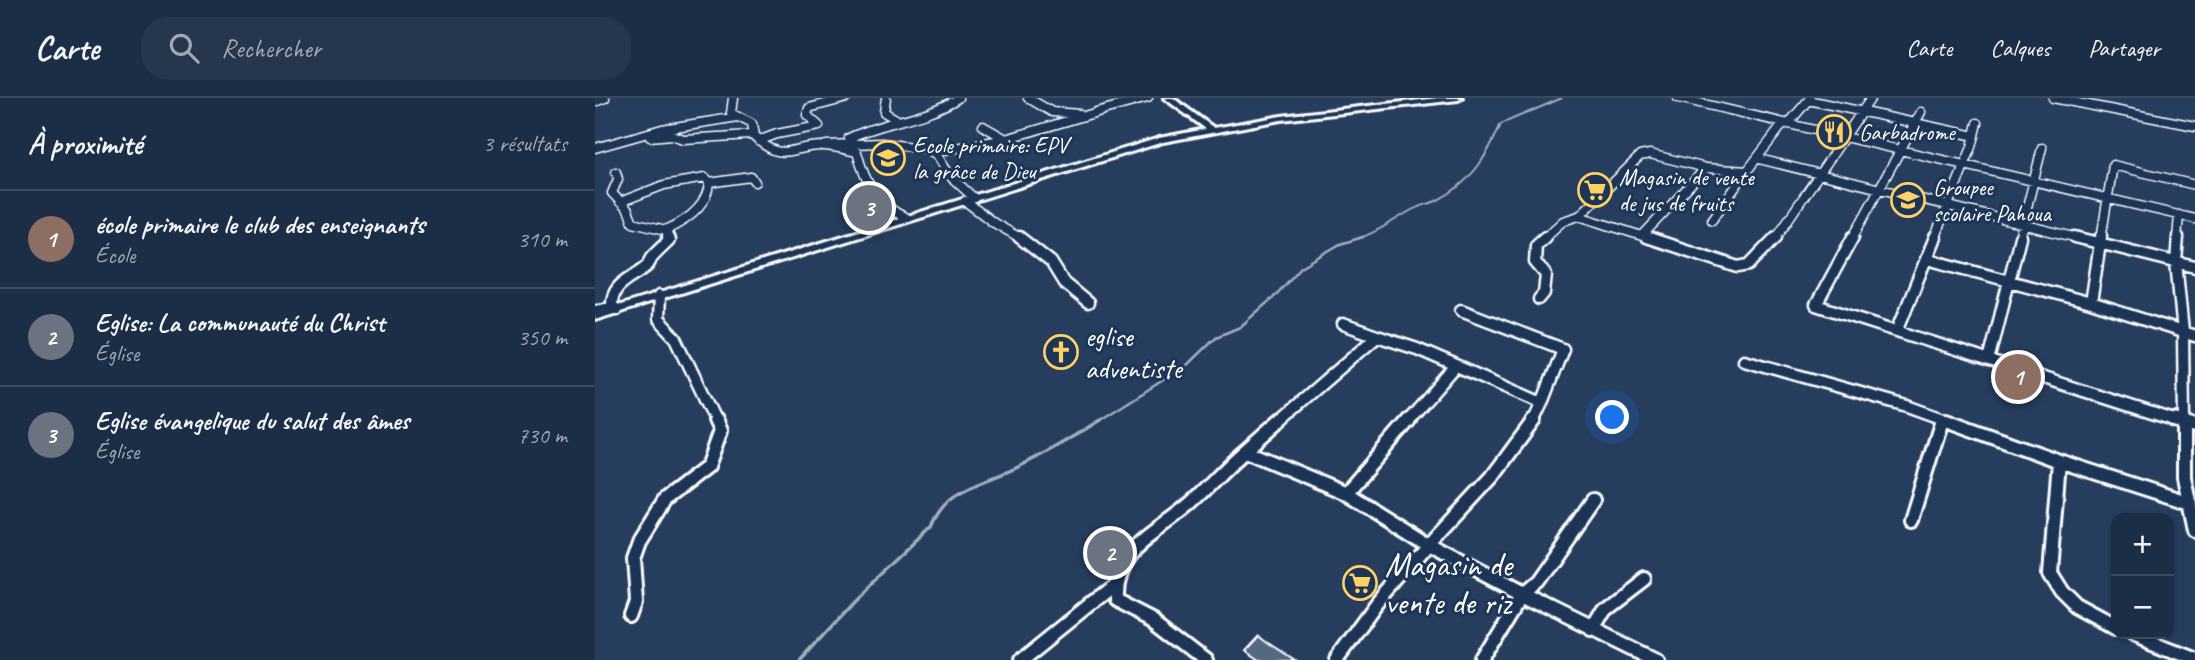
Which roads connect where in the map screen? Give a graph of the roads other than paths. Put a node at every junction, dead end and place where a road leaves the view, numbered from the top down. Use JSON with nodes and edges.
{"nodes":[{"id":1,"x":605,"y":98,"type":"edge"},
{"id":2,"x":733,"y":98,"type":"edge"},
{"id":3,"x":847,"y":98,"type":"edge"},
{"id":4,"x":886,"y":98,"type":"edge"},
{"id":5,"x":958,"y":98,"type":"edge"},
{"id":6,"x":1028,"y":98,"type":"edge"},
{"id":7,"x":1148,"y":98,"type":"edge"},
{"id":8,"x":1168,"y":98,"type":"edge"},
{"id":9,"x":1458,"y":98,"type":"edge"},
{"id":10,"x":1678,"y":98,"type":"edge"},
{"id":11,"x":1871,"y":98,"type":"edge"},
{"id":12,"x":2053,"y":98,"type":"edge"},
{"id":13,"x":1809,"y":99,"type":"edge"},
{"id":14,"x":2106,"y":99,"type":"edge"},
{"id":15,"x":595,"y":102,"type":"edge"},
{"id":16,"x":2106,"y":109,"type":"junction"},
{"id":17,"x":1052,"y":112,"type":"junction"},
{"id":18,"x":1860,"y":112,"type":"junction"},
{"id":19,"x":1921,"y":112,"type":"dead end"},
{"id":20,"x":1084,"y":115,"type":"junction"},
{"id":21,"x":739,"y":117,"type":"junction"},
{"id":22,"x":899,"y":121,"type":"junction"},
{"id":23,"x":1065,"y":122,"type":"junction"},
{"id":24,"x":1786,"y":123,"type":"junction"},
{"id":25,"x":1978,"y":123,"type":"dead end"},
{"id":26,"x":1915,"y":124,"type":"junction"},
{"id":27,"x":983,"y":126,"type":"dead end"},
{"id":28,"x":2195,"y":126,"type":"edge"},
{"id":29,"x":1212,"y":130,"type":"junction"},
{"id":30,"x":1975,"y":136,"type":"junction"},
{"id":31,"x":1842,"y":137,"type":"junction"},
{"id":32,"x":633,"y":138,"type":"junction"},
{"id":33,"x":755,"y":138,"type":"junction"},
{"id":34,"x":1006,"y":139,"type":"junction"},
{"id":35,"x":823,"y":146,"type":"junction"},
{"id":36,"x":855,"y":146,"type":"junction"},
{"id":37,"x":595,"y":147,"type":"edge"},
{"id":38,"x":2042,"y":148,"type":"dead end"},
{"id":39,"x":1900,"y":151,"type":"junction"},
{"id":40,"x":934,"y":152,"type":"junction"},
{"id":41,"x":1759,"y":159,"type":"junction"},
{"id":42,"x":1964,"y":166,"type":"junction"},
{"id":43,"x":1706,"y":168,"type":"junction"},
{"id":44,"x":1747,"y":171,"type":"junction"},
{"id":45,"x":615,"y":172,"type":"dead end"},
{"id":46,"x":1819,"y":174,"type":"junction"},
{"id":47,"x":755,"y":182,"type":"dead end"},
{"id":48,"x":2033,"y":182,"type":"junction"},
{"id":49,"x":709,"y":183,"type":"junction"},
{"id":50,"x":2195,"y":185,"type":"edge"},
{"id":51,"x":1879,"y":188,"type":"junction"},
{"id":52,"x":970,"y":199,"type":"junction"},
{"id":53,"x":2109,"y":200,"type":"junction"},
{"id":54,"x":620,"y":202,"type":"junction"},
{"id":55,"x":1948,"y":206,"type":"junction"},
{"id":56,"x":2179,"y":215,"type":"junction"},
{"id":57,"x":1579,"y":216,"type":"junction"},
{"id":58,"x":907,"y":218,"type":"junction"},
{"id":59,"x":2195,"y":219,"type":"edge"},
{"id":60,"x":1712,"y":220,"type":"dead end"},
{"id":61,"x":2024,"y":225,"type":"junction"},
{"id":62,"x":666,"y":230,"type":"junction"},
{"id":63,"x":1642,"y":236,"type":"junction"},
{"id":64,"x":2100,"y":243,"type":"junction"},
{"id":65,"x":1927,"y":258,"type":"junction"},
{"id":66,"x":2176,"y":262,"type":"junction"},
{"id":67,"x":2195,"y":267,"type":"edge"},
{"id":68,"x":2010,"y":280,"type":"junction"},
{"id":69,"x":659,"y":296,"type":"junction"},
{"id":70,"x":1539,"y":299,"type":"dead end"},
{"id":71,"x":1088,"y":303,"type":"dead end"},
{"id":72,"x":2091,"y":303,"type":"junction"},
{"id":73,"x":615,"y":309,"type":"junction"},
{"id":74,"x":595,"y":310,"type":"edge"},
{"id":75,"x":1461,"y":310,"type":"dead end"},
{"id":76,"x":595,"y":317,"type":"edge"},
{"id":77,"x":1343,"y":324,"type":"dead end"},
{"id":78,"x":1897,"y":331,"type":"junction"},
{"id":79,"x":2183,"y":332,"type":"junction"},
{"id":80,"x":1378,"y":334,"type":"junction"},
{"id":81,"x":2195,"y":335,"type":"edge"},
{"id":82,"x":1744,"y":360,"type":"dead end"},
{"id":83,"x":1989,"y":361,"type":"junction"},
{"id":84,"x":1455,"y":366,"type":"junction"},
{"id":85,"x":1542,"y":403,"type":"junction"},
{"id":86,"x":1942,"y":419,"type":"junction"},
{"id":87,"x":2189,"y":425,"type":"edge"},
{"id":88,"x":1245,"y":451,"type":"junction"},
{"id":89,"x":2059,"y":461,"type":"junction"},
{"id":90,"x":1346,"y":493,"type":"junction"},
{"id":91,"x":1593,"y":500,"type":"dead end"},
{"id":92,"x":2190,"y":503,"type":"junction"},
{"id":93,"x":1911,"y":520,"type":"dead end"},
{"id":94,"x":2195,"y":530,"type":"edge"},
{"id":95,"x":1429,"y":545,"type":"junction"},
{"id":96,"x":1644,"y":579,"type":"dead end"},
{"id":97,"x":1112,"y":586,"type":"junction"},
{"id":98,"x":1522,"y":594,"type":"junction"},
{"id":99,"x":631,"y":616,"type":"dead end"},
{"id":100,"x":2111,"y":626,"type":"edge"},
{"id":101,"x":1593,"y":630,"type":"junction"},
{"id":102,"x":2145,"y":639,"type":"edge"},
{"id":103,"x":2195,"y":659,"type":"edge"},
{"id":104,"x":1020,"y":660,"type":"edge"},
{"id":105,"x":1206,"y":660,"type":"edge"},
{"id":106,"x":1337,"y":660,"type":"edge"},
{"id":107,"x":1482,"y":660,"type":"edge"},
{"id":108,"x":1656,"y":660,"type":"edge"}],
"edges":[{"from":1,"to":15,"type":"street"},
{"from":2,"to":21,"type":"street"},
{"from":3,"to":33,"type":"street"},
{"from":4,"to":22,"type":"street"},
{"from":5,"to":22,"type":"street"},
{"from":6,"to":17,"type":"street"},
{"from":7,"to":20,"type":"street"},
{"from":8,"to":29,"type":"street"},
{"from":9,"to":29,"type":"street"},
{"from":10,"to":24,"type":"street"},
{"from":11,"to":18,"type":"street"},
{"from":12,"to":16,"type":"street"},
{"from":13,"to":18,"type":"street"},
{"from":13,"to":24,"type":"street"},
{"from":14,"to":16,"type":"street"},
{"from":16,"to":28,"type":"street"},
{"from":17,"to":20,"type":"street"},
{"from":17,"to":23,"type":"street"},
{"from":18,"to":26,"type":"street"},
{"from":18,"to":31,"type":"street"},
{"from":19,"to":26,"type":"street"},
{"from":20,"to":23,"type":"street"},
{"from":21,"to":32,"type":"street"},
{"from":21,"to":33,"type":"street"},
{"from":22,"to":36,"type":"street"},
{"from":23,"to":34,"type":"street"},
{"from":24,"to":31,"type":"street"},
{"from":24,"to":41,"type":"street"},
{"from":25,"to":30,"type":"street"},
{"from":26,"to":30,"type":"street"},
{"from":26,"to":39,"type":"street"},
{"from":27,"to":34,"type":"street"},
{"from":29,"to":52,"type":"street"},
{"from":30,"to":42,"type":"street"},
{"from":31,"to":39,"type":"street"},
{"from":31,"to":46,"type":"street"},
{"from":32,"to":33,"type":"street"},
{"from":32,"to":37,"type":"street"},
{"from":33,"to":35,"type":"street"},
{"from":34,"to":40,"type":"street"},
{"from":35,"to":36,"type":"street"},
{"from":35,"to":36,"type":"street"},
{"from":36,"to":40,"type":"street"},
{"from":36,"to":58,"type":"street"},
{"from":38,"to":48,"type":"street"},
{"from":39,"to":42,"type":"street"},
{"from":39,"to":51,"type":"street"},
{"from":40,"to":52,"type":"street"},
{"from":41,"to":44,"type":"street"},
{"from":41,"to":46,"type":"street"},
{"from":42,"to":48,"type":"street"},
{"from":42,"to":55,"type":"street"},
{"from":43,"to":44,"type":"street"},
{"from":43,"to":57,"type":"street"},
{"from":43,"to":63,"type":"street"},
{"from":44,"to":60,"type":"street"},
{"from":45,"to":54,"type":"street"},
{"from":46,"to":51,"type":"street"},
{"from":46,"to":63,"type":"street"},
{"from":47,"to":49,"type":"street"},
{"from":48,"to":53,"type":"street"},
{"from":48,"to":61,"type":"street"},
{"from":49,"to":54,"type":"street"},
{"from":49,"to":62,"type":"street"},
{"from":50,"to":53,"type":"street"},
{"from":51,"to":55,"type":"street"},
{"from":51,"to":78,"type":"street"},
{"from":52,"to":58,"type":"street"},
{"from":52,"to":71,"type":"street"},
{"from":53,"to":56,"type":"street"},
{"from":53,"to":64,"type":"street"},
{"from":54,"to":62,"type":"street"},
{"from":55,"to":61,"type":"street"},
{"from":55,"to":65,"type":"street"},
{"from":56,"to":59,"type":"street"},
{"from":56,"to":66,"type":"street"},
{"from":57,"to":63,"type":"street"},
{"from":57,"to":70,"type":"street"},
{"from":58,"to":69,"type":"street"},
{"from":61,"to":64,"type":"street"},
{"from":61,"to":68,"type":"street"},
{"from":62,"to":73,"type":"street"},
{"from":64,"to":66,"type":"street"},
{"from":64,"to":72,"type":"street"},
{"from":65,"to":68,"type":"street"},
{"from":65,"to":78,"type":"street"},
{"from":66,"to":67,"type":"street"},
{"from":66,"to":79,"type":"street"},
{"from":68,"to":72,"type":"street"},
{"from":68,"to":83,"type":"street"},
{"from":69,"to":73,"type":"street"},
{"from":69,"to":99,"type":"street"},
{"from":72,"to":79,"type":"street"},
{"from":73,"to":74,"type":"street"},
{"from":73,"to":76,"type":"street"},
{"from":75,"to":85,"type":"street"},
{"from":77,"to":80,"type":"street"},
{"from":78,"to":83,"type":"street"},
{"from":79,"to":81,"type":"street"},
{"from":79,"to":87,"type":"street"},
{"from":80,"to":84,"type":"street"},
{"from":80,"to":88,"type":"street"},
{"from":82,"to":86,"type":"street"},
{"from":83,"to":87,"type":"street"},
{"from":84,"to":85,"type":"street"},
{"from":84,"to":90,"type":"street"},
{"from":85,"to":95,"type":"street"},
{"from":86,"to":89,"type":"street"},
{"from":86,"to":93,"type":"street"},
{"from":87,"to":92,"type":"street"},
{"from":88,"to":90,"type":"street"},
{"from":88,"to":97,"type":"street"},
{"from":89,"to":92,"type":"street"},
{"from":89,"to":100,"type":"street"},
{"from":90,"to":95,"type":"street"},
{"from":91,"to":98,"type":"street"},
{"from":92,"to":94,"type":"street"},
{"from":95,"to":98,"type":"street"},
{"from":95,"to":106,"type":"street"},
{"from":96,"to":101,"type":"street"},
{"from":97,"to":104,"type":"street"},
{"from":97,"to":105,"type":"street"},
{"from":98,"to":101,"type":"street"},
{"from":98,"to":107,"type":"street"},
{"from":101,"to":108,"type":"street"},
{"from":102,"to":103,"type":"street"}]}
